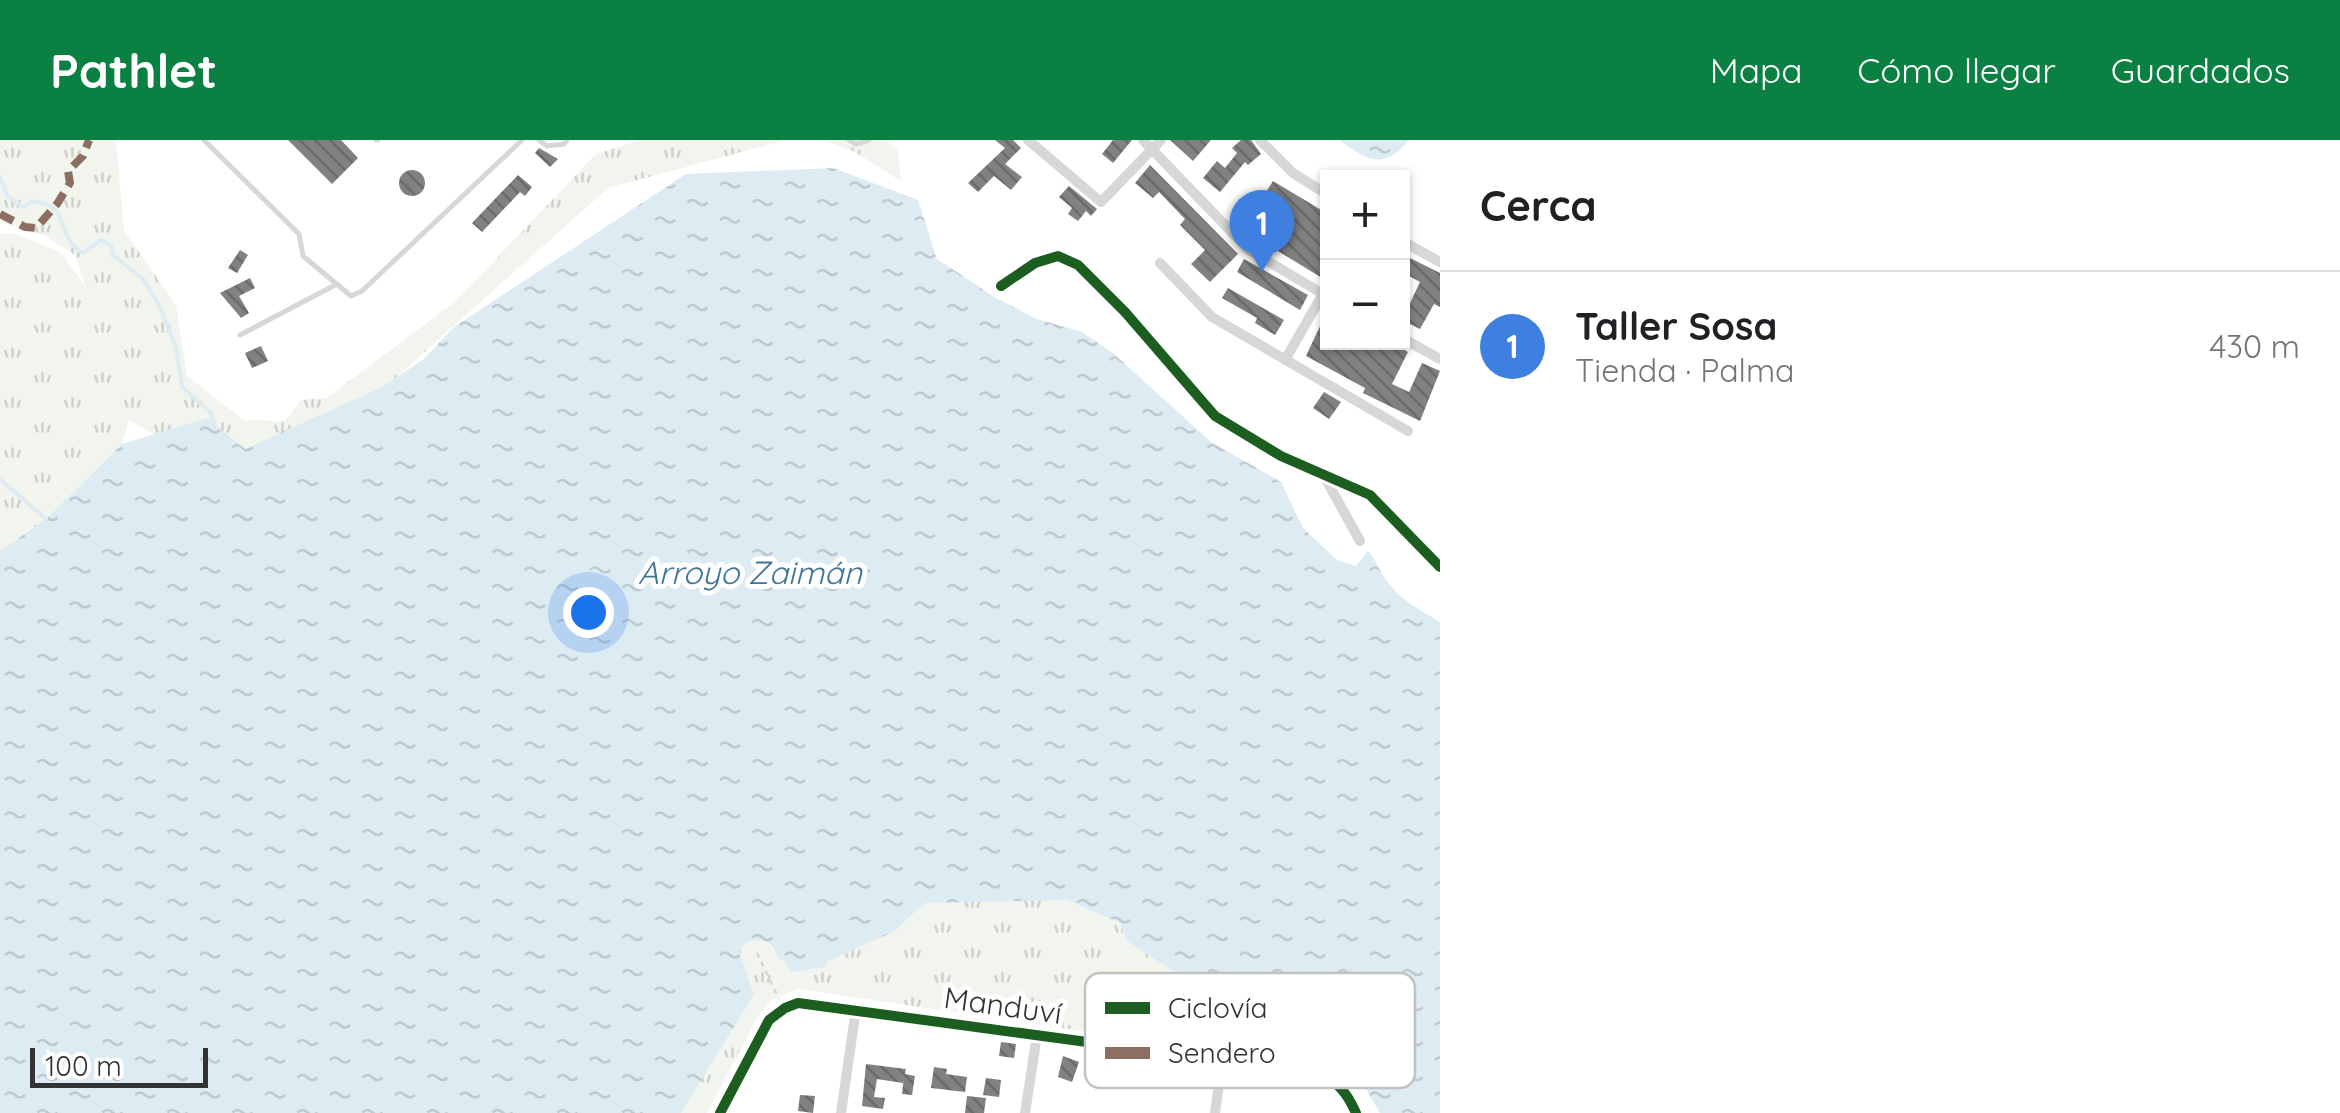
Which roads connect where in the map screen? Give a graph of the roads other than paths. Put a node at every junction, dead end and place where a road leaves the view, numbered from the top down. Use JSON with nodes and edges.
{"nodes":[{"id":1,"x":204,"y":140,"type":"edge"},
{"id":2,"x":522,"y":140,"type":"edge"},
{"id":3,"x":539,"y":140,"type":"edge"},
{"id":4,"x":568,"y":140,"type":"edge"},
{"id":5,"x":848,"y":140,"type":"edge"},
{"id":6,"x":869,"y":140,"type":"edge"},
{"id":7,"x":1028,"y":140,"type":"edge"},
{"id":8,"x":1260,"y":140,"type":"edge"},
{"id":9,"x":1152,"y":143,"type":"edge"},
{"id":10,"x":1320,"y":190,"type":"edge"},
{"id":11,"x":1410,"y":245,"type":"edge"},
{"id":12,"x":1440,"y":262,"type":"edge"},
{"id":13,"x":1160,"y":263,"type":"dead end"},
{"id":14,"x":337,"y":284,"type":"junction"},
{"id":15,"x":1001,"y":286,"type":"dead end"},
{"id":16,"x":1320,"y":289,"type":"edge"},
{"id":17,"x":1320,"y":302,"type":"edge"},
{"id":18,"x":240,"y":335,"type":"dead end"},
{"id":19,"x":1410,"y":342,"type":"edge"},
{"id":20,"x":1440,"y":359,"type":"edge"},
{"id":21,"x":1285,"y":360,"type":"junction"},
{"id":22,"x":1408,"y":431,"type":"dead end"},
{"id":23,"x":1323,"y":475,"type":"junction"},
{"id":24,"x":1360,"y":541,"type":"dead end"},
{"id":25,"x":1440,"y":567,"type":"edge"},
{"id":26,"x":856,"y":1009,"type":"junction"},
{"id":27,"x":1037,"y":1035,"type":"junction"},
{"id":28,"x":1085,"y":1042,"type":"edge"},
{"id":29,"x":1218,"y":1088,"type":"edge"},
{"id":30,"x":1341,"y":1088,"type":"edge"},
{"id":31,"x":720,"y":1113,"type":"edge"},
{"id":32,"x":840,"y":1113,"type":"edge"},
{"id":33,"x":1026,"y":1113,"type":"edge"},
{"id":34,"x":1214,"y":1113,"type":"edge"},
{"id":35,"x":1356,"y":1113,"type":"edge"}],
"edges":[{"from":1,"to":14,"type":"lane"},
{"from":2,"to":14,"type":"lane"},
{"from":3,"to":4,"type":"lane"},
{"from":5,"to":6,"type":"lane"},
{"from":7,"to":9,"type":"street"},
{"from":8,"to":10,"type":"street"},
{"from":9,"to":16,"type":"street"},
{"from":11,"to":12,"type":"street"},
{"from":13,"to":21,"type":"street"},
{"from":14,"to":18,"type":"lane"},
{"from":15,"to":23,"type":"street"},
{"from":17,"to":21,"type":"street"},
{"from":19,"to":20,"type":"street"},
{"from":21,"to":22,"type":"street"},
{"from":23,"to":24,"type":"street"},
{"from":23,"to":25,"type":"street"},
{"from":26,"to":27,"type":"street","name":"Manduví"},
{"from":26,"to":31,"type":"street","name":"Manduví"},
{"from":26,"to":32,"type":"street"},
{"from":27,"to":28,"type":"street","name":"Manduví"},
{"from":27,"to":33,"type":"street"},
{"from":29,"to":34,"type":"street"},
{"from":30,"to":35,"type":"street","name":"Manduví"}]}
